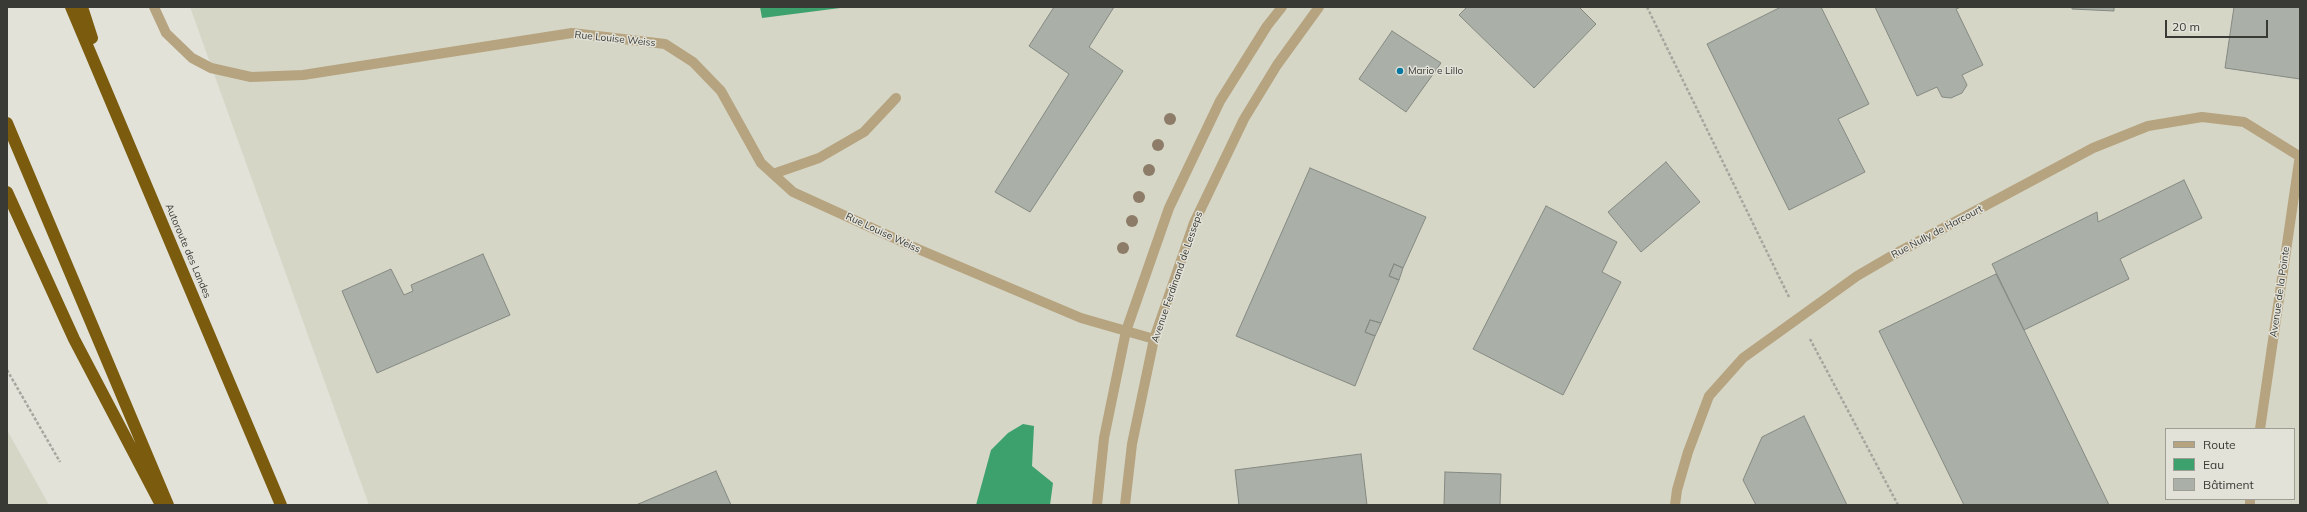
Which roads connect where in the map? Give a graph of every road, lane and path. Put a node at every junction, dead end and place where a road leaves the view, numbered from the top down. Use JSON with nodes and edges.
{"nodes":[{"id":1,"x":71,"y":7,"type":"edge"},
{"id":2,"x":82,"y":7,"type":"edge"},
{"id":3,"x":154,"y":7,"type":"edge"},
{"id":4,"x":1282,"y":7,"type":"edge"},
{"id":5,"x":1319,"y":7,"type":"edge"},
{"id":6,"x":1647,"y":7,"type":"edge"},
{"id":7,"x":896,"y":98,"type":"dead end"},
{"id":8,"x":7,"y":123,"type":"edge"},
{"id":9,"x":128,"y":141,"type":"junction"},
{"id":10,"x":2299,"y":156,"type":"edge"},
{"id":11,"x":773,"y":174,"type":"junction"},
{"id":12,"x":7,"y":192,"type":"edge"},
{"id":13,"x":1799,"y":318,"type":"junction"},
{"id":14,"x":1126,"y":330,"type":"junction"},
{"id":15,"x":1154,"y":338,"type":"junction"},
{"id":16,"x":7,"y":370,"type":"edge"},
{"id":17,"x":2260,"y":428,"type":"edge"},
{"id":18,"x":60,"y":462,"type":"dead end"},
{"id":19,"x":161,"y":505,"type":"edge"},
{"id":20,"x":168,"y":505,"type":"edge"},
{"id":21,"x":281,"y":505,"type":"edge"},
{"id":22,"x":1097,"y":505,"type":"edge"},
{"id":23,"x":1125,"y":505,"type":"edge"},
{"id":24,"x":1675,"y":505,"type":"edge"},
{"id":25,"x":1898,"y":505,"type":"edge"}],
"edges":[{"from":1,"to":9,"type":"highway","name":"Autoroute des Landes"},
{"from":2,"to":9,"type":"highway"},
{"from":3,"to":11,"type":"street","name":"Rue Louise Weiss"},
{"from":4,"to":14,"type":"street"},
{"from":5,"to":15,"type":"street","name":"Avenue Ferdinand de Lesseps"},
{"from":6,"to":13,"type":"path"},
{"from":7,"to":11,"type":"street"},
{"from":8,"to":20,"type":"highway"},
{"from":9,"to":21,"type":"highway","name":"Autoroute des Landes"},
{"from":10,"to":13,"type":"street","name":"Rue Nully de Harcourt"},
{"from":10,"to":17,"type":"street","name":"Avenue de la Pointe"},
{"from":11,"to":14,"type":"street","name":"Rue Louise Weiss"},
{"from":12,"to":19,"type":"highway"},
{"from":13,"to":24,"type":"street","name":"Rue Nully de Harcourt"},
{"from":13,"to":25,"type":"path"},
{"from":14,"to":15,"type":"street","name":"Rue Louise Weiss"},
{"from":14,"to":22,"type":"street"},
{"from":15,"to":23,"type":"street","name":"Avenue Ferdinand de Lesseps"},
{"from":16,"to":18,"type":"path"}]}
